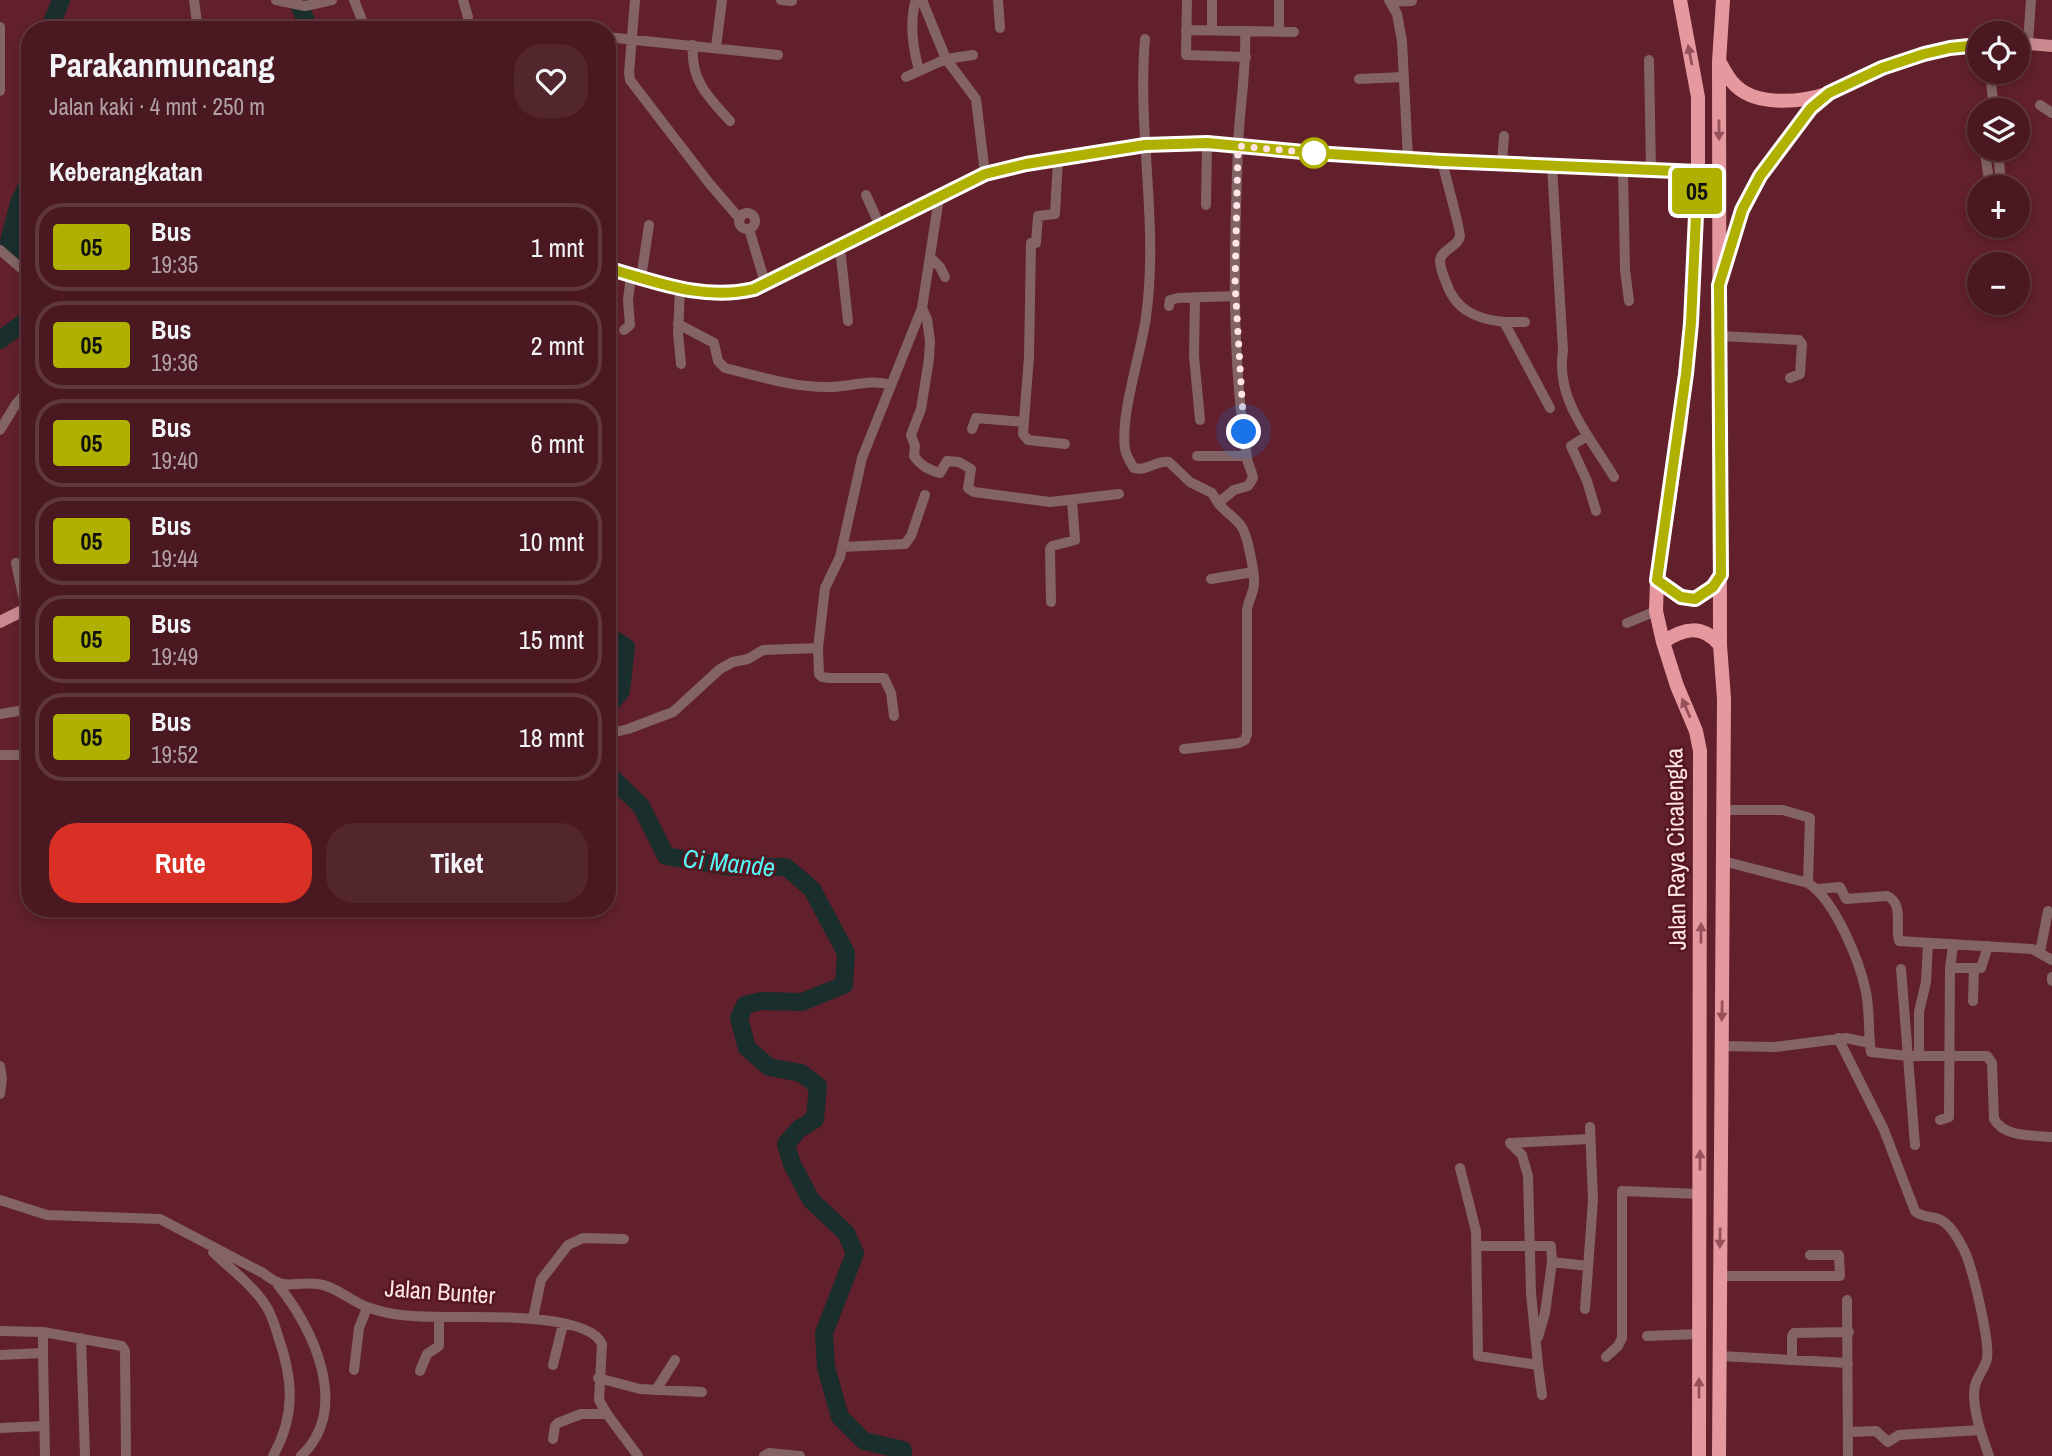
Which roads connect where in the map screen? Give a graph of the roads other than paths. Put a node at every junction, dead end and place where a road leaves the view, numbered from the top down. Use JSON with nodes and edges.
{"nodes":[{"id":1,"x":194,"y":0,"type":"edge"},
{"id":2,"x":276,"y":0,"type":"edge"},
{"id":3,"x":332,"y":0,"type":"edge"},
{"id":4,"x":354,"y":0,"type":"edge"},
{"id":5,"x":464,"y":0,"type":"edge"},
{"id":6,"x":635,"y":0,"type":"edge"},
{"id":7,"x":722,"y":0,"type":"edge"},
{"id":8,"x":780,"y":0,"type":"edge"},
{"id":9,"x":922,"y":0,"type":"edge"},
{"id":10,"x":998,"y":0,"type":"edge"},
{"id":11,"x":1187,"y":0,"type":"edge"},
{"id":12,"x":1212,"y":0,"type":"edge"},
{"id":13,"x":1279,"y":0,"type":"edge"},
{"id":14,"x":1680,"y":0,"type":"edge"},
{"id":15,"x":1723,"y":0,"type":"edge"},
{"id":16,"x":2031,"y":0,"type":"edge"},
{"id":17,"x":792,"y":1,"type":"edge"},
{"id":18,"x":1390,"y":1,"type":"edge"},
{"id":19,"x":1412,"y":1,"type":"edge"},
{"id":20,"x":197,"y":21,"type":"edge"},
{"id":21,"x":362,"y":21,"type":"edge"},
{"id":22,"x":468,"y":21,"type":"edge"},
{"id":23,"x":2027,"y":21,"type":"edge"},
{"id":24,"x":0,"y":27,"type":"edge"},
{"id":25,"x":1000,"y":28,"type":"dead end"},
{"id":26,"x":1186,"y":30,"type":"junction"},
{"id":27,"x":1212,"y":30,"type":"junction"},
{"id":28,"x":1245,"y":30,"type":"junction"},
{"id":29,"x":1279,"y":31,"type":"junction"},
{"id":30,"x":1294,"y":32,"type":"dead end"},
{"id":31,"x":616,"y":37,"type":"edge"},
{"id":32,"x":631,"y":38,"type":"junction"},
{"id":33,"x":1145,"y":39,"type":"dead end"},
{"id":34,"x":2030,"y":44,"type":"edge"},
{"id":35,"x":693,"y":45,"type":"junction"},
{"id":36,"x":1967,"y":46,"type":"edge"},
{"id":37,"x":2052,"y":46,"type":"edge"},
{"id":38,"x":716,"y":47,"type":"junction"},
{"id":39,"x":778,"y":55,"type":"dead end"},
{"id":40,"x":973,"y":55,"type":"dead end"},
{"id":41,"x":1246,"y":57,"type":"junction"},
{"id":42,"x":946,"y":59,"type":"junction"},
{"id":43,"x":1649,"y":60,"type":"dead end"},
{"id":44,"x":1719,"y":62,"type":"junction"},
{"id":45,"x":919,"y":70,"type":"junction"},
{"id":46,"x":906,"y":77,"type":"dead end"},
{"id":47,"x":1403,"y":77,"type":"junction"},
{"id":48,"x":1359,"y":79,"type":"dead end"},
{"id":49,"x":0,"y":91,"type":"edge"},
{"id":50,"x":1829,"y":93,"type":"junction"},
{"id":51,"x":2040,"y":105,"type":"dead end"},
{"id":52,"x":2052,"y":113,"type":"edge"},
{"id":53,"x":730,"y":121,"type":"dead end"},
{"id":54,"x":1504,"y":136,"type":"dead end"},
{"id":55,"x":1207,"y":143,"type":"junction"},
{"id":56,"x":1145,"y":145,"type":"junction"},
{"id":57,"x":1238,"y":146,"type":"junction"},
{"id":58,"x":1058,"y":159,"type":"junction"},
{"id":59,"x":1408,"y":159,"type":"junction"},
{"id":60,"x":1442,"y":161,"type":"junction"},
{"id":61,"x":1502,"y":164,"type":"junction"},
{"id":62,"x":1552,"y":166,"type":"junction"},
{"id":63,"x":1623,"y":169,"type":"junction"},
{"id":64,"x":1651,"y":169,"type":"junction"},
{"id":65,"x":1698,"y":172,"type":"junction"},
{"id":66,"x":985,"y":174,"type":"junction"},
{"id":67,"x":866,"y":195,"type":"dead end"},
{"id":68,"x":939,"y":198,"type":"junction"},
{"id":69,"x":1206,"y":205,"type":"dead end"},
{"id":70,"x":649,"y":225,"type":"dead end"},
{"id":71,"x":881,"y":228,"type":"junction"},
{"id":72,"x":840,"y":248,"type":"junction"},
{"id":73,"x":0,"y":250,"type":"edge"},
{"id":74,"x":931,"y":258,"type":"junction"},
{"id":75,"x":21,"y":268,"type":"edge"},
{"id":76,"x":616,"y":270,"type":"edge"},
{"id":77,"x":636,"y":276,"type":"junction"},
{"id":78,"x":945,"y":277,"type":"dead end"},
{"id":79,"x":1719,"y":285,"type":"junction"},
{"id":80,"x":766,"y":286,"type":"junction"},
{"id":81,"x":680,"y":290,"type":"junction"},
{"id":82,"x":1235,"y":296,"type":"junction"},
{"id":83,"x":1195,"y":297,"type":"junction"},
{"id":84,"x":1629,"y":301,"type":"dead end"},
{"id":85,"x":1169,"y":306,"type":"dead end"},
{"id":86,"x":922,"y":308,"type":"junction"},
{"id":87,"x":848,"y":321,"type":"dead end"},
{"id":88,"x":1504,"y":322,"type":"junction"},
{"id":89,"x":1525,"y":322,"type":"dead end"},
{"id":90,"x":678,"y":324,"type":"junction"},
{"id":91,"x":624,"y":330,"type":"dead end"},
{"id":92,"x":1719,"y":336,"type":"junction"},
{"id":93,"x":681,"y":364,"type":"dead end"},
{"id":94,"x":1790,"y":378,"type":"dead end"},
{"id":95,"x":891,"y":385,"type":"junction"},
{"id":96,"x":21,"y":398,"type":"edge"},
{"id":97,"x":1550,"y":408,"type":"dead end"},
{"id":98,"x":1200,"y":419,"type":"dead end"},
{"id":99,"x":1024,"y":422,"type":"junction"},
{"id":100,"x":972,"y":429,"type":"dead end"},
{"id":101,"x":0,"y":430,"type":"edge"},
{"id":102,"x":1587,"y":436,"type":"junction"},
{"id":103,"x":1065,"y":444,"type":"dead end"},
{"id":104,"x":1197,"y":456,"type":"dead end"},
{"id":105,"x":1247,"y":456,"type":"junction"},
{"id":106,"x":1614,"y":477,"type":"dead end"},
{"id":107,"x":1119,"y":494,"type":"dead end"},
{"id":108,"x":925,"y":495,"type":"dead end"},
{"id":109,"x":1072,"y":500,"type":"junction"},
{"id":110,"x":1218,"y":503,"type":"junction"},
{"id":111,"x":1596,"y":511,"type":"dead end"},
{"id":112,"x":842,"y":547,"type":"junction"},
{"id":113,"x":16,"y":563,"type":"dead end"},
{"id":114,"x":1253,"y":572,"type":"junction"},
{"id":115,"x":1721,"y":575,"type":"junction"},
{"id":116,"x":1212,"y":579,"type":"dead end"},
{"id":117,"x":1657,"y":580,"type":"junction"},
{"id":118,"x":21,"y":582,"type":"edge"},
{"id":119,"x":1051,"y":602,"type":"dead end"},
{"id":120,"x":1656,"y":611,"type":"junction"},
{"id":121,"x":21,"y":612,"type":"edge"},
{"id":122,"x":0,"y":622,"type":"edge"},
{"id":123,"x":1628,"y":623,"type":"dead end"},
{"id":124,"x":1663,"y":642,"type":"junction"},
{"id":125,"x":1720,"y":645,"type":"junction"},
{"id":126,"x":818,"y":648,"type":"junction"},
{"id":127,"x":21,"y":710,"type":"edge"},
{"id":128,"x":0,"y":714,"type":"edge"},
{"id":129,"x":894,"y":716,"type":"dead end"},
{"id":130,"x":616,"y":732,"type":"edge"},
{"id":131,"x":1184,"y":749,"type":"dead end"},
{"id":132,"x":0,"y":755,"type":"edge"},
{"id":133,"x":18,"y":755,"type":"dead end"},
{"id":134,"x":1723,"y":810,"type":"junction"},
{"id":135,"x":1723,"y":861,"type":"junction"},
{"id":136,"x":1812,"y":886,"type":"junction"},
{"id":137,"x":2048,"y":911,"type":"dead end"},
{"id":138,"x":1928,"y":943,"type":"junction"},
{"id":139,"x":1953,"y":946,"type":"junction"},
{"id":140,"x":1989,"y":946,"type":"junction"},
{"id":141,"x":2040,"y":952,"type":"junction"},
{"id":142,"x":2052,"y":960,"type":"edge"},
{"id":143,"x":1950,"y":968,"type":"junction"},
{"id":144,"x":1974,"y":968,"type":"junction"},
{"id":145,"x":1901,"y":969,"type":"dead end"},
{"id":146,"x":1973,"y":1001,"type":"dead end"},
{"id":147,"x":1838,"y":1038,"type":"junction"},
{"id":148,"x":1870,"y":1043,"type":"junction"},
{"id":149,"x":1722,"y":1046,"type":"junction"},
{"id":150,"x":1948,"y":1055,"type":"junction"},
{"id":151,"x":1914,"y":1056,"type":"junction"},
{"id":152,"x":0,"y":1066,"type":"edge"},
{"id":153,"x":0,"y":1094,"type":"edge"},
{"id":154,"x":1940,"y":1119,"type":"dead end"},
{"id":155,"x":1590,"y":1127,"type":"dead end"},
{"id":156,"x":2052,"y":1137,"type":"edge"},
{"id":157,"x":1590,"y":1139,"type":"junction"},
{"id":158,"x":1915,"y":1145,"type":"dead end"},
{"id":159,"x":1460,"y":1168,"type":"dead end"},
{"id":160,"x":1700,"y":1194,"type":"junction"},
{"id":161,"x":0,"y":1200,"type":"edge"},
{"id":162,"x":624,"y":1239,"type":"dead end"},
{"id":163,"x":204,"y":1243,"type":"junction"},
{"id":164,"x":1530,"y":1245,"type":"junction"},
{"id":165,"x":1477,"y":1246,"type":"junction"},
{"id":166,"x":1810,"y":1255,"type":"dead end"},
{"id":167,"x":1552,"y":1262,"type":"junction"},
{"id":168,"x":1588,"y":1266,"type":"junction"},
{"id":169,"x":1720,"y":1276,"type":"junction"},
{"id":170,"x":278,"y":1285,"type":"junction"},
{"id":171,"x":1847,"y":1300,"type":"dead end"},
{"id":172,"x":368,"y":1308,"type":"junction"},
{"id":173,"x":1585,"y":1309,"type":"dead end"},
{"id":174,"x":439,"y":1317,"type":"junction"},
{"id":175,"x":533,"y":1318,"type":"junction"},
{"id":176,"x":563,"y":1324,"type":"junction"},
{"id":177,"x":0,"y":1331,"type":"edge"},
{"id":178,"x":43,"y":1332,"type":"junction"},
{"id":179,"x":1849,"y":1332,"type":"junction"},
{"id":180,"x":1699,"y":1334,"type":"junction"},
{"id":181,"x":1647,"y":1336,"type":"dead end"},
{"id":182,"x":82,"y":1338,"type":"junction"},
{"id":183,"x":1536,"y":1346,"type":"junction"},
{"id":184,"x":43,"y":1353,"type":"junction"},
{"id":185,"x":0,"y":1356,"type":"edge"},
{"id":186,"x":1720,"y":1356,"type":"junction"},
{"id":187,"x":1606,"y":1357,"type":"dead end"},
{"id":188,"x":675,"y":1360,"type":"dead end"},
{"id":189,"x":1792,"y":1360,"type":"junction"},
{"id":190,"x":1848,"y":1363,"type":"junction"},
{"id":191,"x":553,"y":1365,"type":"dead end"},
{"id":192,"x":1538,"y":1365,"type":"junction"},
{"id":193,"x":354,"y":1370,"type":"dead end"},
{"id":194,"x":420,"y":1371,"type":"dead end"},
{"id":195,"x":598,"y":1378,"type":"junction"},
{"id":196,"x":656,"y":1390,"type":"junction"},
{"id":197,"x":702,"y":1392,"type":"dead end"},
{"id":198,"x":1542,"y":1395,"type":"dead end"},
{"id":199,"x":607,"y":1414,"type":"junction"},
{"id":200,"x":44,"y":1426,"type":"junction"},
{"id":201,"x":0,"y":1428,"type":"edge"},
{"id":202,"x":1980,"y":1430,"type":"junction"},
{"id":203,"x":1848,"y":1432,"type":"junction"},
{"id":204,"x":553,"y":1439,"type":"dead end"},
{"id":205,"x":45,"y":1456,"type":"edge"},
{"id":206,"x":85,"y":1456,"type":"edge"},
{"id":207,"x":126,"y":1456,"type":"edge"},
{"id":208,"x":273,"y":1456,"type":"edge"},
{"id":209,"x":301,"y":1456,"type":"edge"},
{"id":210,"x":638,"y":1456,"type":"edge"},
{"id":211,"x":764,"y":1456,"type":"edge"},
{"id":212,"x":800,"y":1456,"type":"edge"},
{"id":213,"x":1699,"y":1456,"type":"edge"},
{"id":214,"x":1719,"y":1456,"type":"edge"},
{"id":215,"x":1848,"y":1456,"type":"edge"},
{"id":216,"x":1989,"y":1456,"type":"edge"}],
"edges":[{"from":1,"to":20,"type":"street"},
{"from":2,"to":3,"type":"street"},
{"from":4,"to":21,"type":"street"},
{"from":5,"to":22,"type":"street"},
{"from":6,"to":32,"type":"street"},
{"from":7,"to":38,"type":"street"},
{"from":8,"to":17,"type":"street"},
{"from":9,"to":42,"type":"street"},
{"from":9,"to":45,"type":"street"},
{"from":10,"to":25,"type":"street"},
{"from":11,"to":26,"type":"street"},
{"from":12,"to":27,"type":"street"},
{"from":13,"to":29,"type":"street"},
{"from":65,"to":14,"type":"highway","name":"Jalan Raya Cicalengka","one_way":true},
{"from":15,"to":44,"type":"highway","name":"Jalan Raya Cicalengka"},
{"from":16,"to":23,"type":"street"},
{"from":18,"to":19,"type":"street"},
{"from":18,"to":47,"type":"street"},
{"from":24,"to":49,"type":"street"},
{"from":26,"to":27,"type":"street"},
{"from":26,"to":41,"type":"street"},
{"from":27,"to":28,"type":"street"},
{"from":28,"to":29,"type":"street"},
{"from":28,"to":41,"type":"street"},
{"from":29,"to":30,"type":"street"},
{"from":31,"to":32,"type":"street"},
{"from":32,"to":35,"type":"street"},
{"from":32,"to":80,"type":"street"},
{"from":33,"to":56,"type":"street"},
{"from":34,"to":37,"type":"main road"},
{"from":35,"to":38,"type":"street"},
{"from":35,"to":53,"type":"street"},
{"from":36,"to":50,"type":"main road"},
{"from":38,"to":39,"type":"street"},
{"from":40,"to":42,"type":"street"},
{"from":41,"to":57,"type":"street"},
{"from":42,"to":45,"type":"street"},
{"from":42,"to":66,"type":"street"},
{"from":43,"to":64,"type":"street"},
{"from":44,"to":50,"type":"highway"},
{"from":44,"to":79,"type":"highway","name":"Jalan Raya Cicalengka","one_way":true},
{"from":45,"to":46,"type":"street"},
{"from":47,"to":48,"type":"street"},
{"from":47,"to":59,"type":"street"},
{"from":50,"to":79,"type":"main road"},
{"from":51,"to":52,"type":"street"},
{"from":54,"to":61,"type":"street"},
{"from":55,"to":56,"type":"main road"},
{"from":55,"to":57,"type":"main road"},
{"from":55,"to":69,"type":"street"},
{"from":56,"to":58,"type":"main road"},
{"from":56,"to":110,"type":"street"},
{"from":57,"to":59,"type":"main road"},
{"from":57,"to":82,"type":"street"},
{"from":58,"to":66,"type":"main road"},
{"from":58,"to":99,"type":"street"},
{"from":59,"to":60,"type":"main road"},
{"from":60,"to":61,"type":"main road"},
{"from":60,"to":88,"type":"street"},
{"from":61,"to":62,"type":"main road"},
{"from":62,"to":63,"type":"main road"},
{"from":62,"to":102,"type":"street"},
{"from":63,"to":64,"type":"main road"},
{"from":63,"to":84,"type":"street"},
{"from":64,"to":65,"type":"main road"},
{"from":65,"to":117,"type":"highway","name":"Jalan Raya Cicalengka"},
{"from":66,"to":68,"type":"main road"},
{"from":67,"to":71,"type":"street"},
{"from":68,"to":71,"type":"main road"},
{"from":68,"to":74,"type":"street"},
{"from":70,"to":77,"type":"street"},
{"from":71,"to":72,"type":"main road"},
{"from":72,"to":80,"type":"main road"},
{"from":72,"to":87,"type":"street"},
{"from":73,"to":75,"type":"street"},
{"from":74,"to":78,"type":"street"},
{"from":74,"to":86,"type":"street"},
{"from":76,"to":77,"type":"main road"},
{"from":77,"to":81,"type":"main road"},
{"from":77,"to":91,"type":"street"},
{"from":79,"to":92,"type":"highway","name":"Jalan Raya Cicalengka"},
{"from":80,"to":81,"type":"main road"},
{"from":81,"to":90,"type":"street"},
{"from":82,"to":83,"type":"street"},
{"from":82,"to":105,"type":"street"},
{"from":83,"to":85,"type":"street"},
{"from":83,"to":98,"type":"street"},
{"from":86,"to":95,"type":"street"},
{"from":86,"to":109,"type":"street"},
{"from":88,"to":89,"type":"street"},
{"from":88,"to":97,"type":"street"},
{"from":90,"to":93,"type":"street"},
{"from":90,"to":95,"type":"street"},
{"from":92,"to":94,"type":"street"},
{"from":92,"to":115,"type":"highway","name":"Jalan Raya Cicalengka"},
{"from":95,"to":112,"type":"street"},
{"from":96,"to":101,"type":"street"},
{"from":99,"to":100,"type":"street"},
{"from":99,"to":103,"type":"street"},
{"from":102,"to":106,"type":"street"},
{"from":102,"to":111,"type":"street"},
{"from":104,"to":105,"type":"street"},
{"from":105,"to":110,"type":"street"},
{"from":107,"to":109,"type":"street"},
{"from":108,"to":112,"type":"street"},
{"from":109,"to":119,"type":"street"},
{"from":110,"to":114,"type":"street"},
{"from":112,"to":126,"type":"street"},
{"from":113,"to":118,"type":"street"},
{"from":114,"to":116,"type":"street"},
{"from":114,"to":131,"type":"street"},
{"from":115,"to":117,"type":"highway"},
{"from":115,"to":125,"type":"highway","name":"Jalan Raya Cicalengka"},
{"from":117,"to":120,"type":"highway","name":"Jalan Raya Cicalengka"},
{"from":120,"to":123,"type":"street"},
{"from":120,"to":124,"type":"highway","name":"Jalan Raya Cicalengka"},
{"from":121,"to":122,"type":"main road"},
{"from":124,"to":125,"type":"highway"},
{"from":160,"to":124,"type":"highway","name":"Jalan Raya Cicalengka","one_way":true},
{"from":125,"to":134,"type":"highway","name":"Jalan Raya Cicalengka"},
{"from":126,"to":129,"type":"street"},
{"from":126,"to":130,"type":"street"},
{"from":127,"to":128,"type":"street"},
{"from":132,"to":133,"type":"street"},
{"from":134,"to":135,"type":"highway","name":"Jalan Raya Cicalengka"},
{"from":134,"to":136,"type":"street"},
{"from":135,"to":136,"type":"street"},
{"from":135,"to":149,"type":"highway","name":"Jalan Raya Cicalengka","one_way":true},
{"from":136,"to":138,"type":"street"},
{"from":136,"to":148,"type":"street"},
{"from":137,"to":141,"type":"street"},
{"from":138,"to":139,"type":"street"},
{"from":138,"to":151,"type":"street"},
{"from":139,"to":140,"type":"street"},
{"from":139,"to":143,"type":"street"},
{"from":140,"to":141,"type":"street"},
{"from":140,"to":144,"type":"street"},
{"from":141,"to":142,"type":"street"},
{"from":143,"to":144,"type":"street"},
{"from":143,"to":150,"type":"street"},
{"from":144,"to":146,"type":"street"},
{"from":145,"to":151,"type":"street"},
{"from":147,"to":148,"type":"street"},
{"from":147,"to":149,"type":"street"},
{"from":147,"to":202,"type":"street"},
{"from":148,"to":151,"type":"street"},
{"from":149,"to":169,"type":"highway","name":"Jalan Raya Cicalengka","one_way":true},
{"from":150,"to":151,"type":"street"},
{"from":150,"to":154,"type":"street"},
{"from":150,"to":156,"type":"street"},
{"from":151,"to":158,"type":"street"},
{"from":152,"to":153,"type":"street"},
{"from":155,"to":157,"type":"street"},
{"from":157,"to":164,"type":"street"},
{"from":157,"to":168,"type":"street"},
{"from":159,"to":165,"type":"street"},
{"from":160,"to":180,"type":"highway","name":"Jalan Raya Cicalengka"},
{"from":160,"to":187,"type":"street"},
{"from":161,"to":163,"type":"street"},
{"from":162,"to":175,"type":"street"},
{"from":163,"to":170,"type":"street"},
{"from":163,"to":208,"type":"street"},
{"from":164,"to":165,"type":"street"},
{"from":164,"to":167,"type":"street"},
{"from":164,"to":183,"type":"street"},
{"from":165,"to":192,"type":"street"},
{"from":166,"to":169,"type":"street"},
{"from":167,"to":168,"type":"street"},
{"from":167,"to":183,"type":"street"},
{"from":168,"to":173,"type":"street"},
{"from":169,"to":186,"type":"highway","name":"Jalan Raya Cicalengka"},
{"from":170,"to":172,"type":"street","name":"Jalan Bunter"},
{"from":170,"to":209,"type":"street"},
{"from":171,"to":179,"type":"street"},
{"from":172,"to":174,"type":"street","name":"Jalan Bunter"},
{"from":172,"to":193,"type":"street"},
{"from":174,"to":175,"type":"street","name":"Jalan Bunter"},
{"from":174,"to":194,"type":"street"},
{"from":175,"to":176,"type":"street","name":"Jalan Bunter"},
{"from":176,"to":191,"type":"street"},
{"from":176,"to":195,"type":"street","name":"Jalan Bunter"},
{"from":177,"to":178,"type":"street"},
{"from":178,"to":182,"type":"street"},
{"from":178,"to":184,"type":"street"},
{"from":179,"to":189,"type":"street"},
{"from":179,"to":190,"type":"street"},
{"from":180,"to":181,"type":"street"},
{"from":213,"to":180,"type":"highway","name":"Jalan Raya Cicalengka","one_way":true},
{"from":182,"to":206,"type":"street"},
{"from":182,"to":207,"type":"street"},
{"from":183,"to":192,"type":"street"},
{"from":184,"to":185,"type":"street"},
{"from":184,"to":200,"type":"street"},
{"from":186,"to":189,"type":"street"},
{"from":186,"to":214,"type":"highway","name":"Jalan Raya Cicalengka"},
{"from":188,"to":196,"type":"street"},
{"from":189,"to":190,"type":"street"},
{"from":190,"to":203,"type":"street"},
{"from":192,"to":198,"type":"street"},
{"from":195,"to":196,"type":"street"},
{"from":195,"to":199,"type":"street","name":"Jalan Bunter"},
{"from":196,"to":197,"type":"street"},
{"from":199,"to":204,"type":"street"},
{"from":199,"to":210,"type":"street","name":"Jalan Bunter"},
{"from":200,"to":201,"type":"street"},
{"from":200,"to":205,"type":"street"},
{"from":202,"to":203,"type":"street"},
{"from":202,"to":216,"type":"street"},
{"from":203,"to":215,"type":"street"},
{"from":211,"to":212,"type":"street"}]}
